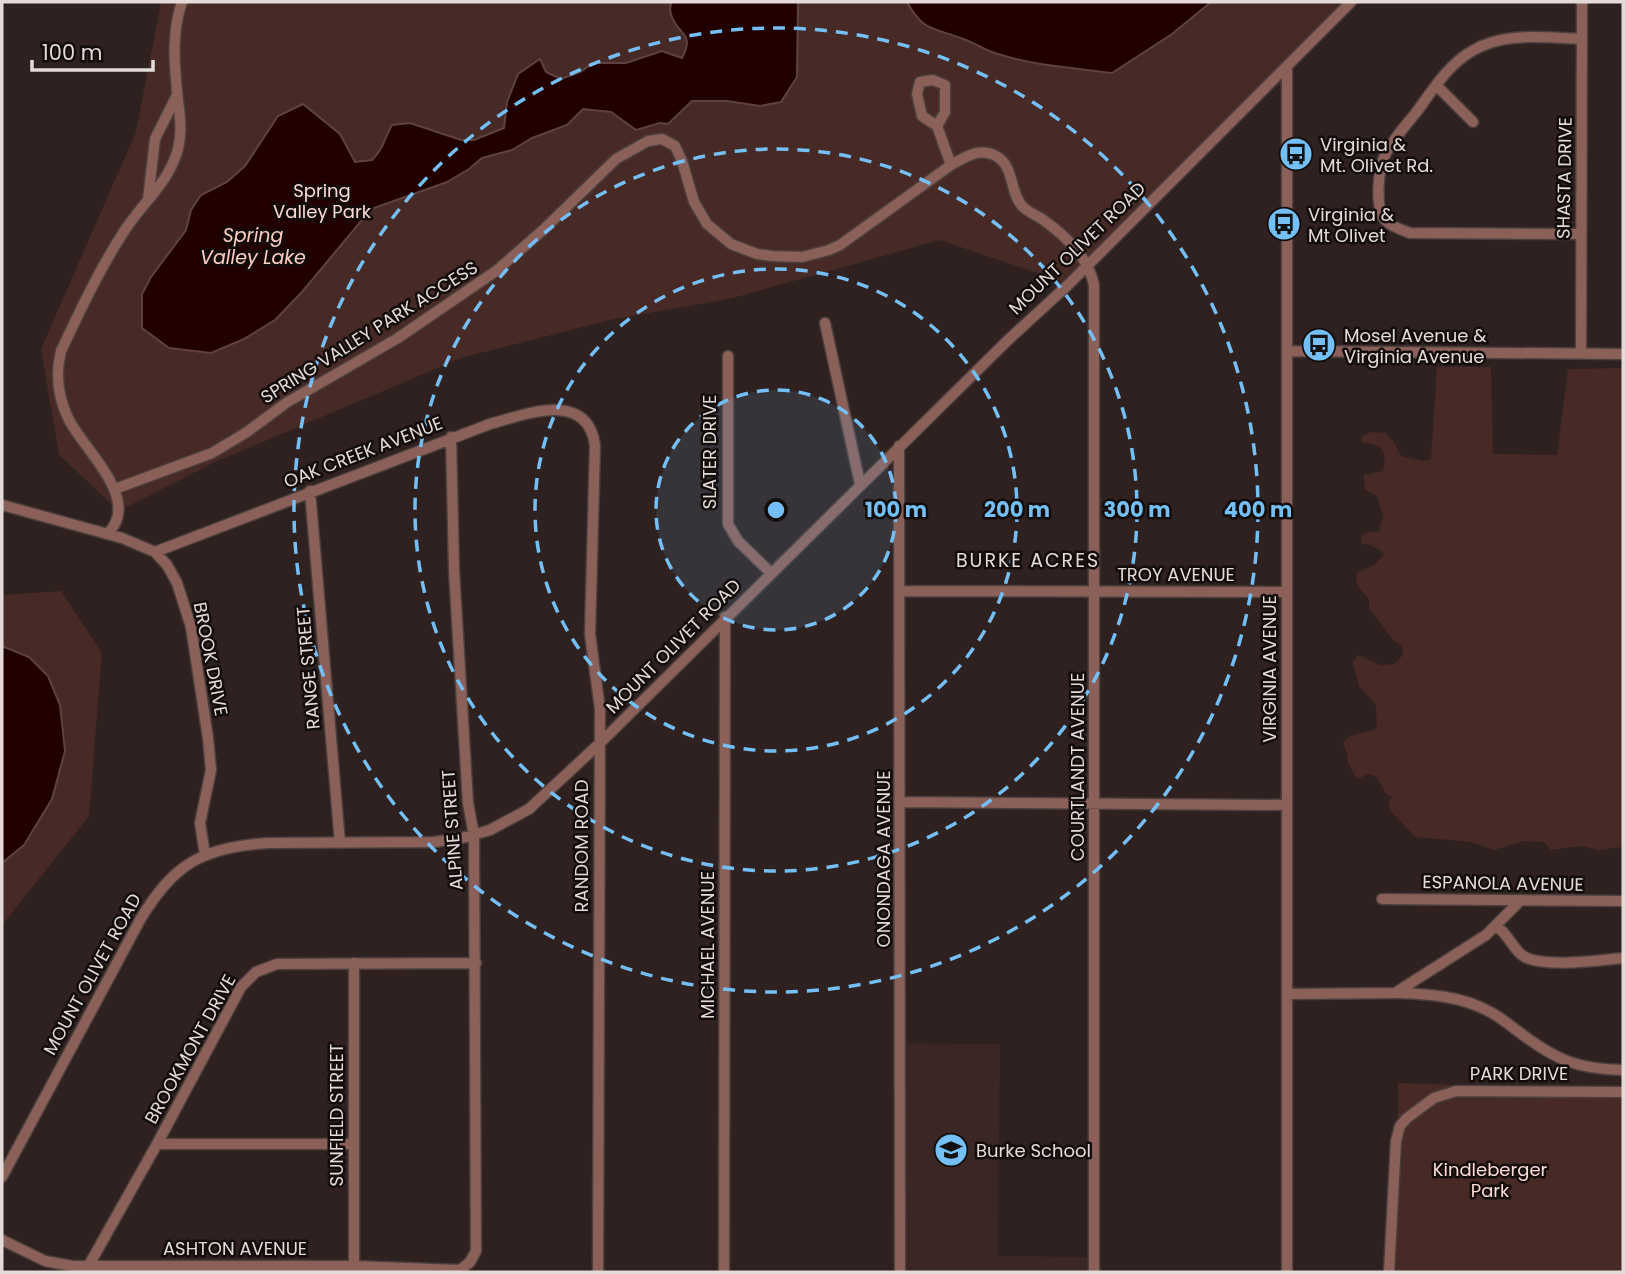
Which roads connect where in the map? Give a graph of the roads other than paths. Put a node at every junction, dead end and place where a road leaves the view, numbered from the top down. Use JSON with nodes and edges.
{"nodes":[{"id":1,"x":182,"y":2,"type":"edge"},
{"id":2,"x":1351,"y":2,"type":"edge"},
{"id":3,"x":1582,"y":2,"type":"edge"},
{"id":4,"x":1582,"y":40,"type":"junction"},
{"id":5,"x":1287,"y":66,"type":"junction"},
{"id":6,"x":1436,"y":85,"type":"junction"},
{"id":7,"x":177,"y":95,"type":"junction"},
{"id":8,"x":1473,"y":122,"type":"dead end"},
{"id":9,"x":937,"y":126,"type":"dead end"},
{"id":10,"x":951,"y":164,"type":"junction"},
{"id":11,"x":148,"y":199,"type":"junction"},
{"id":12,"x":1580,"y":234,"type":"junction"},
{"id":13,"x":1088,"y":263,"type":"junction"},
{"id":14,"x":825,"y":323,"type":"dead end"},
{"id":15,"x":1289,"y":351,"type":"junction"},
{"id":16,"x":1581,"y":354,"type":"junction"},
{"id":17,"x":1623,"y":354,"type":"edge"},
{"id":18,"x":727,"y":356,"type":"dead end"},
{"id":19,"x":587,"y":422,"type":"joint"},
{"id":20,"x":451,"y":437,"type":"junction"},
{"id":21,"x":899,"y":446,"type":"junction"},
{"id":22,"x":860,"y":484,"type":"junction"},
{"id":23,"x":115,"y":489,"type":"junction"},
{"id":24,"x":310,"y":491,"type":"junction"},
{"id":25,"x":2,"y":505,"type":"edge"},
{"id":26,"x":107,"y":534,"type":"junction"},
{"id":27,"x":155,"y":551,"type":"junction"},
{"id":28,"x":771,"y":573,"type":"junction"},
{"id":29,"x":899,"y":591,"type":"junction"},
{"id":30,"x":1095,"y":592,"type":"junction"},
{"id":31,"x":1286,"y":592,"type":"junction"},
{"id":32,"x":725,"y":617,"type":"junction"},
{"id":33,"x":599,"y":744,"type":"junction"},
{"id":34,"x":900,"y":802,"type":"junction"},
{"id":35,"x":1095,"y":804,"type":"junction"},
{"id":36,"x":1287,"y":805,"type":"junction"},
{"id":37,"x":474,"y":835,"type":"junction"},
{"id":38,"x":341,"y":843,"type":"junction"},
{"id":39,"x":205,"y":855,"type":"junction"},
{"id":40,"x":1382,"y":899,"type":"dead end"},
{"id":41,"x":1521,"y":900,"type":"junction"},
{"id":42,"x":1623,"y":901,"type":"edge"},
{"id":43,"x":1496,"y":926,"type":"junction"},
{"id":44,"x":1623,"y":958,"type":"edge"},
{"id":45,"x":354,"y":963,"type":"junction"},
{"id":46,"x":476,"y":963,"type":"junction"},
{"id":47,"x":1395,"y":993,"type":"junction"},
{"id":48,"x":1287,"y":994,"type":"junction"},
{"id":49,"x":1623,"y":1070,"type":"edge"},
{"id":50,"x":1623,"y":1092,"type":"edge"},
{"id":51,"x":158,"y":1144,"type":"junction"},
{"id":52,"x":354,"y":1144,"type":"junction"},
{"id":53,"x":2,"y":1177,"type":"edge"},
{"id":54,"x":2,"y":1240,"type":"edge"},
{"id":55,"x":470,"y":1262,"type":"joint"},
{"id":56,"x":89,"y":1265,"type":"junction"},
{"id":57,"x":354,"y":1266,"type":"junction"},
{"id":58,"x":598,"y":1272,"type":"edge"},
{"id":59,"x":724,"y":1272,"type":"edge"},
{"id":60,"x":900,"y":1272,"type":"edge"},
{"id":61,"x":1094,"y":1272,"type":"edge"},
{"id":62,"x":1287,"y":1272,"type":"edge"},
{"id":63,"x":1389,"y":1272,"type":"edge"}],
"edges":[{"from":1,"to":7,"type":"street"},
{"from":2,"to":5,"type":"street","name":"MOUNT OLIVET ROAD"},
{"from":3,"to":4,"type":"street","name":"SHASTA DRIVE"},
{"from":4,"to":6,"type":"street"},
{"from":4,"to":12,"type":"street","name":"SHASTA DRIVE"},
{"from":5,"to":13,"type":"street","name":"MOUNT OLIVET ROAD"},
{"from":5,"to":15,"type":"street","name":"VIRGINIA AVENUE"},
{"from":6,"to":8,"type":"street"},
{"from":6,"to":12,"type":"street"},
{"from":7,"to":11,"type":"street"},
{"from":7,"to":11,"type":"street"},
{"from":9,"to":10,"type":"street"},
{"from":10,"to":13,"type":"street","name":"SPRING VALLEY PARK ACCESS"},
{"from":10,"to":23,"type":"street","name":"SPRING VALLEY PARK ACCESS"},
{"from":11,"to":23,"type":"street"},
{"from":12,"to":16,"type":"street","name":"SHASTA DRIVE"},
{"from":13,"to":21,"type":"street","name":"MOUNT OLIVET ROAD"},
{"from":13,"to":30,"type":"street","name":"COURTLANDT AVENUE"},
{"from":14,"to":22,"type":"street"},
{"from":15,"to":16,"type":"street"},
{"from":15,"to":31,"type":"street","name":"VIRGINIA AVENUE"},
{"from":16,"to":17,"type":"street"},
{"from":18,"to":28,"type":"street","name":"SLATER DRIVE"},
{"from":19,"to":20,"type":"street","name":"OAK CREEK AVENUE"},
{"from":19,"to":33,"type":"street","name":"RANDOM ROAD"},
{"from":20,"to":24,"type":"street","name":"OAK CREEK AVENUE"},
{"from":20,"to":37,"type":"street","name":"ALPINE STREET"},
{"from":21,"to":22,"type":"street","name":"MOUNT OLIVET ROAD"},
{"from":21,"to":29,"type":"street","name":"ONONDAGA AVENUE"},
{"from":22,"to":28,"type":"street","name":"MOUNT OLIVET ROAD"},
{"from":23,"to":26,"type":"street"},
{"from":24,"to":27,"type":"street","name":"OAK CREEK AVENUE"},
{"from":24,"to":38,"type":"street","name":"RANGE STREET"},
{"from":25,"to":26,"type":"street"},
{"from":26,"to":27,"type":"street"},
{"from":27,"to":39,"type":"street","name":"BROOK DRIVE"},
{"from":28,"to":32,"type":"street","name":"MOUNT OLIVET ROAD"},
{"from":29,"to":30,"type":"street","name":"TROY AVENUE"},
{"from":29,"to":34,"type":"street","name":"ONONDAGA AVENUE"},
{"from":30,"to":31,"type":"street","name":"TROY AVENUE"},
{"from":30,"to":35,"type":"street","name":"COURTLANDT AVENUE"},
{"from":31,"to":36,"type":"street","name":"VIRGINIA AVENUE"},
{"from":32,"to":33,"type":"street","name":"MOUNT OLIVET ROAD"},
{"from":32,"to":59,"type":"street","name":"MICHAEL AVENUE"},
{"from":33,"to":37,"type":"street","name":"MOUNT OLIVET ROAD"},
{"from":33,"to":58,"type":"street","name":"RANDOM ROAD"},
{"from":34,"to":35,"type":"street"},
{"from":34,"to":60,"type":"street","name":"ONONDAGA AVENUE"},
{"from":35,"to":36,"type":"street"},
{"from":35,"to":61,"type":"street","name":"COURTLANDT AVENUE"},
{"from":36,"to":48,"type":"street","name":"VIRGINIA AVENUE"},
{"from":37,"to":38,"type":"street","name":"MOUNT OLIVET ROAD"},
{"from":37,"to":46,"type":"street","name":"ALPINE STREET"},
{"from":38,"to":39,"type":"street","name":"MOUNT OLIVET ROAD"},
{"from":39,"to":53,"type":"street","name":"MOUNT OLIVET ROAD"},
{"from":40,"to":41,"type":"street","name":"ESPANOLA AVENUE"},
{"from":41,"to":42,"type":"street","name":"ESPANOLA AVENUE"},
{"from":41,"to":43,"type":"street"},
{"from":43,"to":44,"type":"street"},
{"from":43,"to":47,"type":"street"},
{"from":45,"to":46,"type":"street","name":"BROOKMONT DRIVE"},
{"from":45,"to":51,"type":"street","name":"BROOKMONT DRIVE"},
{"from":45,"to":52,"type":"street","name":"SUNFIELD STREET"},
{"from":46,"to":55,"type":"street","name":"ALPINE STREET"},
{"from":47,"to":48,"type":"street"},
{"from":47,"to":49,"type":"street"},
{"from":48,"to":62,"type":"street","name":"VIRGINIA AVENUE"},
{"from":50,"to":63,"type":"street","name":"PARK DRIVE"},
{"from":51,"to":52,"type":"street"},
{"from":51,"to":56,"type":"street","name":"BROOKMONT DRIVE"},
{"from":52,"to":57,"type":"street","name":"SUNFIELD STREET"},
{"from":54,"to":56,"type":"street","name":"ASHTON AVENUE"},
{"from":55,"to":57,"type":"street","name":"ASHTON AVENUE"},
{"from":56,"to":57,"type":"street","name":"ASHTON AVENUE"}]}
